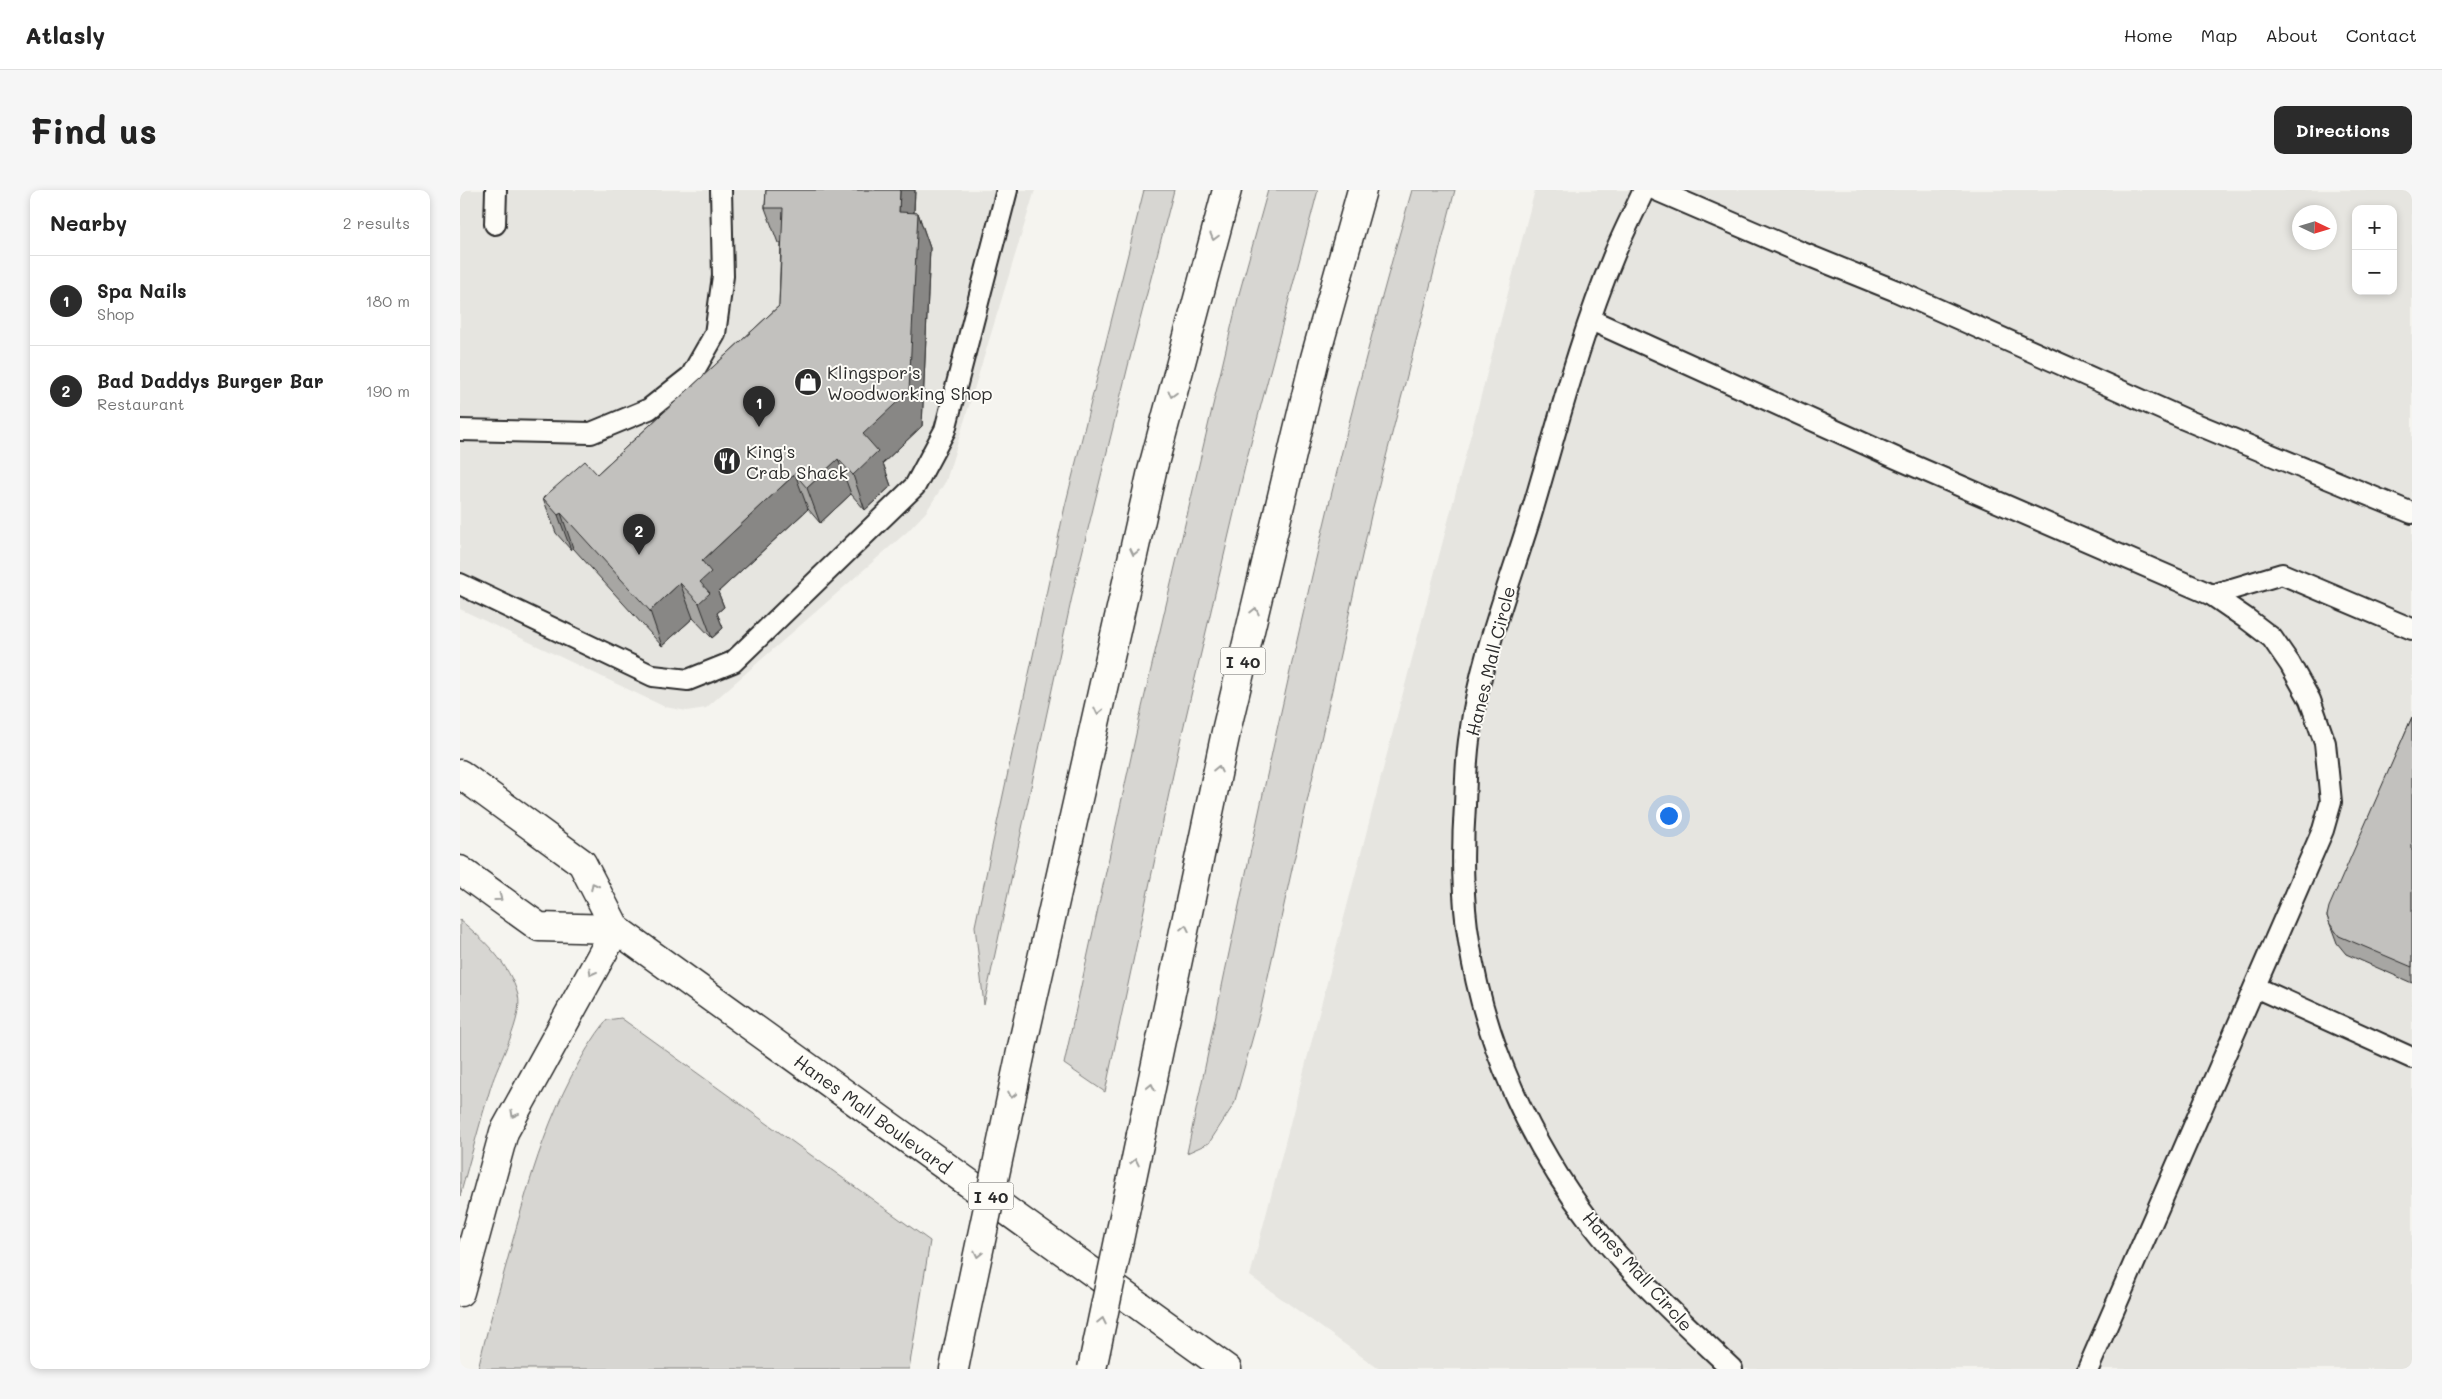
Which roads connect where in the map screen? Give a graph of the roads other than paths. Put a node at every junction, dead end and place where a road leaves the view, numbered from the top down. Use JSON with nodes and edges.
{"nodes":[{"id":1,"x":496,"y":190,"type":"edge"},
{"id":2,"x":721,"y":190,"type":"edge"},
{"id":3,"x":1007,"y":190,"type":"edge"},
{"id":4,"x":1226,"y":190,"type":"edge"},
{"id":5,"x":1362,"y":190,"type":"edge"},
{"id":6,"x":1644,"y":190,"type":"edge"},
{"id":7,"x":1656,"y":190,"type":"edge"},
{"id":8,"x":495,"y":224,"type":"dead end"},
{"id":9,"x":1591,"y":320,"type":"junction"},
{"id":10,"x":460,"y":430,"type":"edge"},
{"id":11,"x":2412,"y":513,"type":"edge"},
{"id":12,"x":460,"y":584,"type":"edge"},
{"id":13,"x":2212,"y":596,"type":"junction"},
{"id":14,"x":2412,"y":629,"type":"edge"},
{"id":15,"x":460,"y":774,"type":"edge"},
{"id":16,"x":460,"y":870,"type":"edge"},
{"id":17,"x":616,"y":929,"type":"junction"},
{"id":18,"x":2255,"y":987,"type":"junction"},
{"id":19,"x":2412,"y":1058,"type":"edge"},
{"id":20,"x":460,"y":1292,"type":"edge"},
{"id":21,"x":957,"y":1357,"type":"edge"},
{"id":22,"x":1092,"y":1369,"type":"edge"},
{"id":23,"x":1227,"y":1369,"type":"edge"},
{"id":24,"x":1732,"y":1369,"type":"edge"},
{"id":25,"x":2088,"y":1369,"type":"edge"}],
"edges":[{"from":1,"to":8,"type":"lane"},
{"from":2,"to":10,"type":"lane"},
{"from":3,"to":12,"type":"lane"},
{"from":4,"to":21,"type":"main road","number":"I 40","one_way":true,"bridge":true},
{"from":22,"to":5,"type":"main road","number":"I 40","one_way":true,"bridge":true},
{"from":6,"to":9,"type":"lane","name":"Hanes Mall Circle"},
{"from":7,"to":11,"type":"lane"},
{"from":9,"to":13,"type":"lane"},
{"from":9,"to":24,"type":"lane","name":"Hanes Mall Circle"},
{"from":13,"to":14,"type":"lane"},
{"from":13,"to":18,"type":"lane"},
{"from":17,"to":15,"type":"main road","name":"Hanes Mall Boulevard","one_way":true},
{"from":16,"to":17,"type":"main road","one_way":true},
{"from":17,"to":20,"type":"main road","one_way":true},
{"from":17,"to":23,"type":"main road","name":"Hanes Mall Boulevard"},
{"from":18,"to":19,"type":"lane"},
{"from":18,"to":25,"type":"lane"}]}
